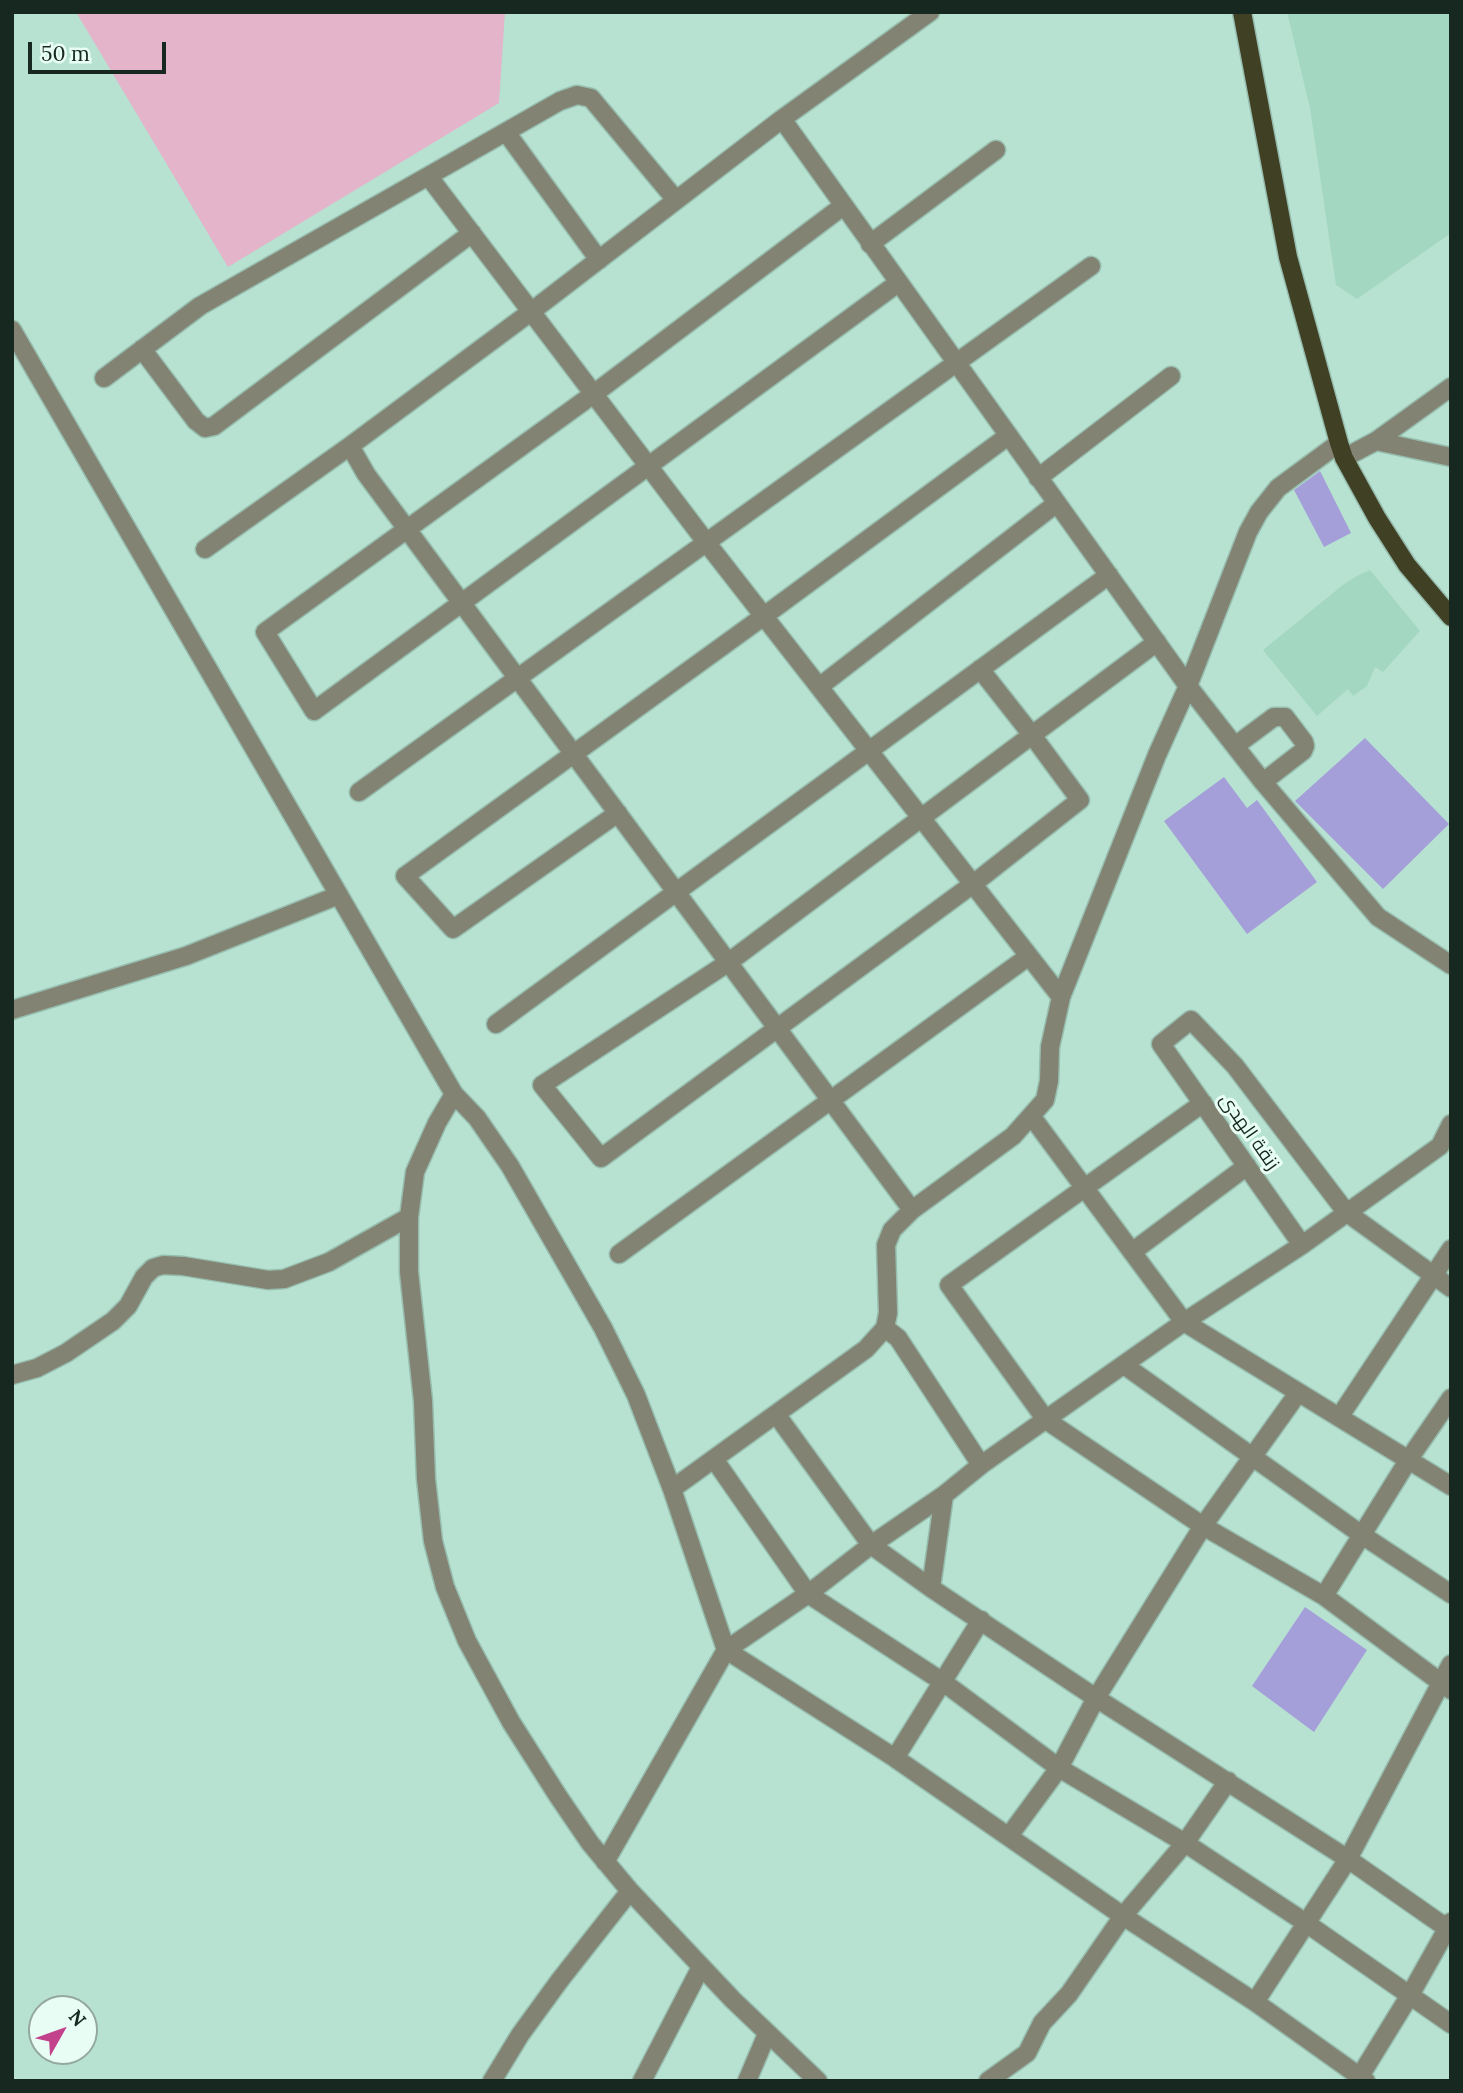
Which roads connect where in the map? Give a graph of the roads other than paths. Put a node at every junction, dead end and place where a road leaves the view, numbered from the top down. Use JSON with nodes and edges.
{"nodes":[{"id":1,"x":930,"y":12,"type":"edge"},
{"id":2,"x":1242,"y":12,"type":"edge"},
{"id":3,"x":782,"y":119,"type":"junction"},
{"id":4,"x":506,"y":132,"type":"junction"},
{"id":5,"x":996,"y":150,"type":"dead end"},
{"id":6,"x":429,"y":177,"type":"junction"},
{"id":7,"x":676,"y":200,"type":"junction"},
{"id":8,"x":843,"y":206,"type":"junction"},
{"id":9,"x":472,"y":233,"type":"junction"},
{"id":10,"x":870,"y":244,"type":"junction"},
{"id":11,"x":599,"y":260,"type":"junction"},
{"id":12,"x":1091,"y":266,"type":"dead end"},
{"id":13,"x":898,"y":283,"type":"junction"},
{"id":14,"x":532,"y":311,"type":"junction"},
{"id":15,"x":12,"y":330,"type":"edge"},
{"id":16,"x":142,"y":349,"type":"junction"},
{"id":17,"x":956,"y":363,"type":"junction"},
{"id":18,"x":1171,"y":376,"type":"dead end"},
{"id":19,"x":104,"y":378,"type":"dead end"},
{"id":20,"x":1451,"y":387,"type":"edge"},
{"id":21,"x":595,"y":393,"type":"junction"},
{"id":22,"x":1008,"y":436,"type":"junction"},
{"id":23,"x":1376,"y":441,"type":"junction"},
{"id":24,"x":350,"y":446,"type":"junction"},
{"id":25,"x":1342,"y":451,"type":"junction"},
{"id":26,"x":1451,"y":457,"type":"edge"},
{"id":27,"x":649,"y":465,"type":"junction"},
{"id":28,"x":1038,"y":478,"type":"junction"},
{"id":29,"x":1057,"y":503,"type":"junction"},
{"id":30,"x":407,"y":529,"type":"junction"},
{"id":31,"x":706,"y":542,"type":"junction"},
{"id":32,"x":205,"y":549,"type":"dead end"},
{"id":33,"x":1109,"y":575,"type":"junction"},
{"id":34,"x":462,"y":603,"type":"junction"},
{"id":35,"x":764,"y":617,"type":"junction"},
{"id":36,"x":1451,"y":617,"type":"edge"},
{"id":37,"x":1157,"y":642,"type":"junction"},
{"id":38,"x":980,"y":669,"type":"junction"},
{"id":39,"x":518,"y":678,"type":"junction"},
{"id":40,"x":1188,"y":686,"type":"junction"},
{"id":41,"x":819,"y":687,"type":"junction"},
{"id":42,"x":1032,"y":735,"type":"junction"},
{"id":43,"x":1235,"y":746,"type":"junction"},
{"id":44,"x":869,"y":750,"type":"junction"},
{"id":45,"x":574,"y":754,"type":"junction"},
{"id":46,"x":1263,"y":782,"type":"junction"},
{"id":47,"x":359,"y":792,"type":"dead end"},
{"id":48,"x":618,"y":813,"type":"junction"},
{"id":49,"x":921,"y":818,"type":"junction"},
{"id":50,"x":973,"y":884,"type":"junction"},
{"id":51,"x":676,"y":892,"type":"junction"},
{"id":52,"x":339,"y":895,"type":"junction"},
{"id":53,"x":1029,"y":956,"type":"junction"},
{"id":54,"x":729,"y":962,"type":"junction"},
{"id":55,"x":1451,"y":965,"type":"edge"},
{"id":56,"x":1061,"y":997,"type":"junction"},
{"id":57,"x":12,"y":1010,"type":"edge"},
{"id":58,"x":496,"y":1024,"type":"dead end"},
{"id":59,"x":777,"y":1028,"type":"junction"},
{"id":60,"x":454,"y":1094,"type":"junction"},
{"id":61,"x":831,"y":1100,"type":"junction"},
{"id":62,"x":1203,"y":1103,"type":"junction"},
{"id":63,"x":1032,"y":1117,"type":"junction"},
{"id":64,"x":1451,"y":1124,"type":"edge"},
{"id":65,"x":1445,"y":1150,"type":"edge"},
{"id":66,"x":1247,"y":1167,"type":"junction"},
{"id":67,"x":1084,"y":1188,"type":"junction"},
{"id":68,"x":912,"y":1210,"type":"junction"},
{"id":69,"x":1346,"y":1212,"type":"junction"},
{"id":70,"x":409,"y":1217,"type":"junction"},
{"id":71,"x":1303,"y":1245,"type":"junction"},
{"id":72,"x":1451,"y":1249,"type":"edge"},
{"id":73,"x":1132,"y":1252,"type":"junction"},
{"id":74,"x":620,"y":1254,"type":"dead end"},
{"id":75,"x":1433,"y":1276,"type":"junction"},
{"id":76,"x":1451,"y":1287,"type":"edge"},
{"id":77,"x":1184,"y":1322,"type":"junction"},
{"id":78,"x":885,"y":1328,"type":"junction"},
{"id":79,"x":1124,"y":1365,"type":"junction"},
{"id":80,"x":12,"y":1375,"type":"edge"},
{"id":81,"x":1298,"y":1393,"type":"junction"},
{"id":82,"x":1451,"y":1398,"type":"edge"},
{"id":83,"x":776,"y":1414,"type":"junction"},
{"id":84,"x":1340,"y":1416,"type":"junction"},
{"id":85,"x":1046,"y":1420,"type":"junction"},
{"id":86,"x":1253,"y":1456,"type":"junction"},
{"id":87,"x":715,"y":1459,"type":"junction"},
{"id":88,"x":1409,"y":1460,"type":"junction"},
{"id":89,"x":981,"y":1465,"type":"junction"},
{"id":90,"x":1451,"y":1486,"type":"edge"},
{"id":91,"x":672,"y":1489,"type":"junction"},
{"id":92,"x":944,"y":1496,"type":"junction"},
{"id":93,"x":1203,"y":1526,"type":"junction"},
{"id":94,"x":1362,"y":1535,"type":"junction"},
{"id":95,"x":871,"y":1545,"type":"junction"},
{"id":96,"x":931,"y":1588,"type":"junction"},
{"id":97,"x":808,"y":1594,"type":"junction"},
{"id":98,"x":1451,"y":1594,"type":"edge"},
{"id":99,"x":1324,"y":1596,"type":"junction"},
{"id":100,"x":981,"y":1620,"type":"junction"},
{"id":101,"x":726,"y":1650,"type":"junction"},
{"id":102,"x":1451,"y":1664,"type":"edge"},
{"id":103,"x":943,"y":1682,"type":"junction"},
{"id":104,"x":1445,"y":1686,"type":"edge"},
{"id":105,"x":1096,"y":1698,"type":"junction"},
{"id":106,"x":895,"y":1758,"type":"junction"},
{"id":107,"x":1059,"y":1768,"type":"junction"},
{"id":108,"x":1228,"y":1781,"type":"junction"},
{"id":109,"x":1009,"y":1836,"type":"junction"},
{"id":110,"x":1185,"y":1843,"type":"junction"},
{"id":111,"x":1348,"y":1859,"type":"junction"},
{"id":112,"x":605,"y":1862,"type":"junction"},
{"id":113,"x":630,"y":1891,"type":"junction"},
{"id":114,"x":1122,"y":1916,"type":"junction"},
{"id":115,"x":1306,"y":1923,"type":"junction"},
{"id":116,"x":1449,"y":1928,"type":"edge"},
{"id":117,"x":701,"y":1967,"type":"junction"},
{"id":118,"x":1410,"y":1996,"type":"junction"},
{"id":119,"x":1255,"y":2002,"type":"junction"},
{"id":120,"x":1451,"y":2024,"type":"edge"},
{"id":121,"x":767,"y":2034,"type":"junction"},
{"id":122,"x":1361,"y":2079,"type":"edge"},
{"id":123,"x":492,"y":2081,"type":"edge"},
{"id":124,"x":642,"y":2081,"type":"edge"},
{"id":125,"x":747,"y":2081,"type":"edge"},
{"id":126,"x":818,"y":2081,"type":"edge"},
{"id":127,"x":988,"y":2081,"type":"edge"}],
"edges":[{"from":1,"to":3,"type":"street"},
{"from":2,"to":25,"type":"main road"},
{"from":3,"to":7,"type":"street"},
{"from":3,"to":8,"type":"street"},
{"from":4,"to":6,"type":"street"},
{"from":4,"to":7,"type":"street"},
{"from":4,"to":11,"type":"street"},
{"from":5,"to":10,"type":"street"},
{"from":6,"to":9,"type":"street"},
{"from":6,"to":16,"type":"street"},
{"from":7,"to":11,"type":"street"},
{"from":8,"to":10,"type":"street"},
{"from":8,"to":21,"type":"street"},
{"from":9,"to":14,"type":"street"},
{"from":9,"to":16,"type":"street"},
{"from":10,"to":13,"type":"street"},
{"from":11,"to":14,"type":"street"},
{"from":12,"to":17,"type":"street"},
{"from":13,"to":17,"type":"street"},
{"from":13,"to":27,"type":"street"},
{"from":14,"to":21,"type":"street"},
{"from":14,"to":24,"type":"street"},
{"from":15,"to":52,"type":"street"},
{"from":16,"to":19,"type":"street"},
{"from":17,"to":22,"type":"street"},
{"from":17,"to":31,"type":"street"},
{"from":18,"to":28,"type":"street"},
{"from":20,"to":23,"type":"street"},
{"from":21,"to":27,"type":"street"},
{"from":21,"to":30,"type":"street"},
{"from":22,"to":28,"type":"street"},
{"from":22,"to":35,"type":"street"},
{"from":23,"to":25,"type":"street"},
{"from":23,"to":26,"type":"street"},
{"from":24,"to":30,"type":"street"},
{"from":24,"to":32,"type":"street"},
{"from":25,"to":36,"type":"main road"},
{"from":25,"to":40,"type":"street"},
{"from":27,"to":31,"type":"street"},
{"from":27,"to":34,"type":"street"},
{"from":28,"to":29,"type":"street"},
{"from":29,"to":33,"type":"street"},
{"from":29,"to":41,"type":"street"},
{"from":30,"to":34,"type":"street"},
{"from":30,"to":34,"type":"street"},
{"from":31,"to":35,"type":"street"},
{"from":31,"to":39,"type":"street"},
{"from":33,"to":37,"type":"street"},
{"from":33,"to":38,"type":"street"},
{"from":34,"to":39,"type":"street"},
{"from":35,"to":41,"type":"street"},
{"from":35,"to":45,"type":"street"},
{"from":37,"to":40,"type":"street"},
{"from":37,"to":42,"type":"street"},
{"from":38,"to":42,"type":"street"},
{"from":38,"to":44,"type":"street"},
{"from":39,"to":45,"type":"street"},
{"from":39,"to":47,"type":"street"},
{"from":40,"to":43,"type":"street"},
{"from":40,"to":56,"type":"street"},
{"from":41,"to":44,"type":"street"},
{"from":42,"to":49,"type":"street"},
{"from":42,"to":50,"type":"street"},
{"from":43,"to":46,"type":"street"},
{"from":43,"to":46,"type":"street"},
{"from":44,"to":49,"type":"street"},
{"from":44,"to":51,"type":"street"},
{"from":45,"to":48,"type":"street"},
{"from":45,"to":48,"type":"street"},
{"from":46,"to":55,"type":"street"},
{"from":48,"to":51,"type":"street"},
{"from":49,"to":50,"type":"street"},
{"from":49,"to":54,"type":"street"},
{"from":50,"to":53,"type":"street"},
{"from":50,"to":59,"type":"street"},
{"from":51,"to":54,"type":"street"},
{"from":51,"to":58,"type":"street"},
{"from":52,"to":57,"type":"street"},
{"from":52,"to":60,"type":"street"},
{"from":53,"to":56,"type":"street"},
{"from":53,"to":61,"type":"street"},
{"from":54,"to":59,"type":"street"},
{"from":54,"to":59,"type":"street"},
{"from":56,"to":63,"type":"street"},
{"from":59,"to":61,"type":"street"},
{"from":60,"to":70,"type":"street"},
{"from":60,"to":91,"type":"street"},
{"from":61,"to":68,"type":"street"},
{"from":61,"to":74,"type":"street"},
{"from":62,"to":66,"type":"street","name":"زنقة الهدى"},
{"from":62,"to":67,"type":"street"},
{"from":62,"to":69,"type":"street","name":"زنقة الهدى"},
{"from":63,"to":67,"type":"street"},
{"from":63,"to":68,"type":"street"},
{"from":64,"to":65,"type":"street"},
{"from":65,"to":69,"type":"street"},
{"from":66,"to":71,"type":"street","name":"زنقة الهدى"},
{"from":66,"to":73,"type":"street"},
{"from":67,"to":73,"type":"street"},
{"from":67,"to":85,"type":"street"},
{"from":68,"to":78,"type":"street"},
{"from":69,"to":71,"type":"street"},
{"from":69,"to":75,"type":"street"},
{"from":70,"to":80,"type":"street"},
{"from":70,"to":112,"type":"street"},
{"from":71,"to":77,"type":"street"},
{"from":72,"to":75,"type":"street"},
{"from":73,"to":77,"type":"street"},
{"from":75,"to":76,"type":"street"},
{"from":75,"to":84,"type":"street"},
{"from":77,"to":79,"type":"street"},
{"from":77,"to":81,"type":"street"},
{"from":78,"to":83,"type":"street"},
{"from":78,"to":89,"type":"street"},
{"from":79,"to":85,"type":"street"},
{"from":79,"to":86,"type":"street"},
{"from":81,"to":84,"type":"street"},
{"from":81,"to":86,"type":"street"},
{"from":82,"to":88,"type":"street"},
{"from":83,"to":87,"type":"street"},
{"from":83,"to":95,"type":"street"},
{"from":84,"to":88,"type":"street"},
{"from":85,"to":89,"type":"street"},
{"from":85,"to":93,"type":"street"},
{"from":86,"to":93,"type":"street"},
{"from":86,"to":94,"type":"street"},
{"from":87,"to":91,"type":"street"},
{"from":87,"to":97,"type":"street"},
{"from":88,"to":90,"type":"street"},
{"from":88,"to":94,"type":"street"},
{"from":89,"to":92,"type":"street"},
{"from":91,"to":101,"type":"street"},
{"from":92,"to":95,"type":"street"},
{"from":92,"to":96,"type":"street"},
{"from":93,"to":99,"type":"street"},
{"from":93,"to":105,"type":"street"},
{"from":94,"to":98,"type":"street"},
{"from":94,"to":99,"type":"street"},
{"from":95,"to":96,"type":"street"},
{"from":95,"to":97,"type":"street"},
{"from":96,"to":100,"type":"street"},
{"from":97,"to":101,"type":"street"},
{"from":97,"to":103,"type":"street"},
{"from":99,"to":104,"type":"street"},
{"from":100,"to":103,"type":"street"},
{"from":100,"to":105,"type":"street"},
{"from":101,"to":106,"type":"street"},
{"from":101,"to":112,"type":"street"},
{"from":102,"to":104,"type":"street"},
{"from":103,"to":106,"type":"street"},
{"from":103,"to":107,"type":"street"},
{"from":104,"to":111,"type":"street"},
{"from":105,"to":107,"type":"street"},
{"from":105,"to":108,"type":"street"},
{"from":106,"to":109,"type":"street"},
{"from":107,"to":109,"type":"street"},
{"from":107,"to":110,"type":"street"},
{"from":108,"to":110,"type":"street"},
{"from":108,"to":111,"type":"street"},
{"from":109,"to":114,"type":"street"},
{"from":110,"to":114,"type":"street"},
{"from":110,"to":115,"type":"street"},
{"from":111,"to":115,"type":"street"},
{"from":111,"to":116,"type":"street"},
{"from":112,"to":113,"type":"street"},
{"from":113,"to":117,"type":"street"},
{"from":113,"to":123,"type":"street"},
{"from":114,"to":119,"type":"street"},
{"from":114,"to":127,"type":"street"},
{"from":115,"to":118,"type":"street"},
{"from":115,"to":119,"type":"street"},
{"from":116,"to":118,"type":"street"},
{"from":117,"to":121,"type":"street"},
{"from":117,"to":124,"type":"street"},
{"from":118,"to":120,"type":"street"},
{"from":118,"to":122,"type":"street"},
{"from":119,"to":122,"type":"street"},
{"from":121,"to":125,"type":"street"},
{"from":121,"to":126,"type":"street"}]}
